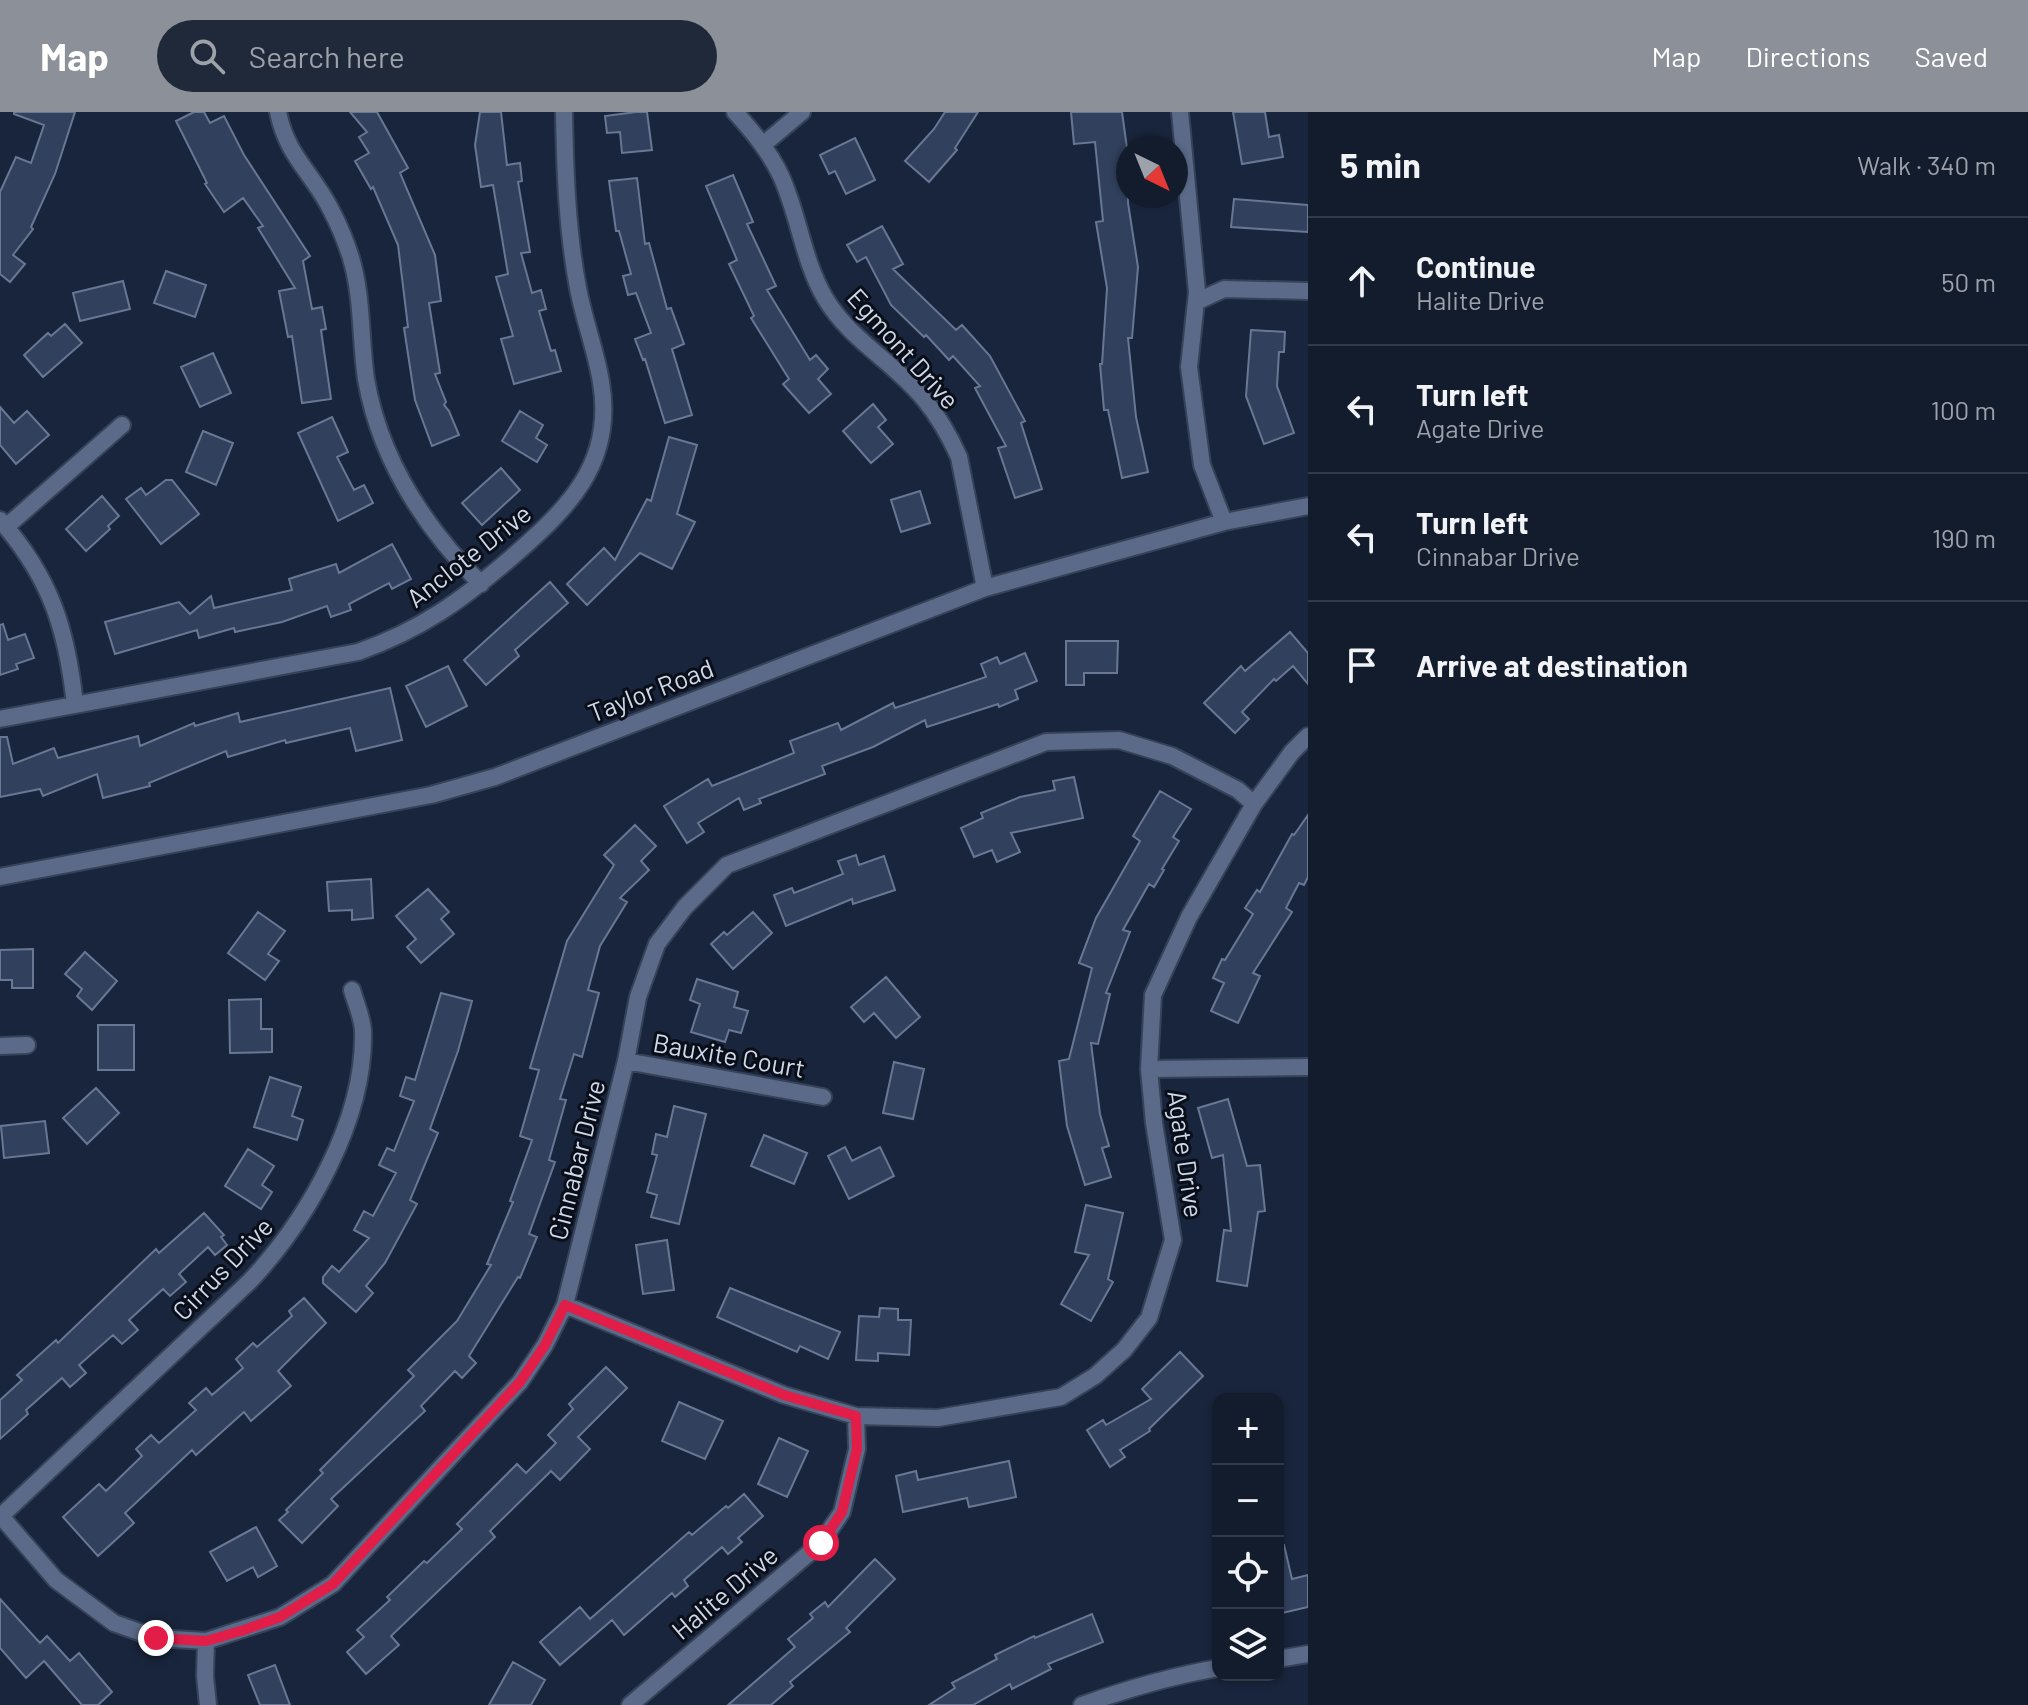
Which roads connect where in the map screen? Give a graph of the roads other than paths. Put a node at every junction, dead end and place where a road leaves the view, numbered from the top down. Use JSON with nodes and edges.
{"nodes":[{"id":1,"x":278,"y":112,"type":"edge"},
{"id":2,"x":564,"y":112,"type":"edge"},
{"id":3,"x":735,"y":112,"type":"edge"},
{"id":4,"x":802,"y":112,"type":"edge"},
{"id":5,"x":1180,"y":112,"type":"edge"},
{"id":6,"x":764,"y":144,"type":"junction"},
{"id":7,"x":1308,"y":291,"type":"edge"},
{"id":8,"x":1196,"y":302,"type":"junction"},
{"id":9,"x":122,"y":425,"type":"dead end"},
{"id":10,"x":1308,"y":506,"type":"edge"},
{"id":11,"x":1224,"y":522,"type":"junction"},
{"id":12,"x":3,"y":523,"type":"edge"},
{"id":13,"x":481,"y":584,"type":"junction"},
{"id":14,"x":985,"y":588,"type":"junction"},
{"id":15,"x":75,"y":705,"type":"junction"},
{"id":16,"x":0,"y":719,"type":"edge"},
{"id":17,"x":1308,"y":736,"type":"edge"},
{"id":18,"x":1254,"y":804,"type":"junction"},
{"id":19,"x":0,"y":877,"type":"edge"},
{"id":20,"x":352,"y":990,"type":"dead end"},
{"id":21,"x":27,"y":1045,"type":"dead end"},
{"id":22,"x":0,"y":1046,"type":"edge"},
{"id":23,"x":626,"y":1061,"type":"junction"},
{"id":24,"x":1308,"y":1067,"type":"edge"},
{"id":25,"x":1149,"y":1069,"type":"junction"},
{"id":26,"x":823,"y":1097,"type":"dead end"},
{"id":27,"x":565,"y":1305,"type":"junction"},
{"id":28,"x":856,"y":1416,"type":"junction"},
{"id":29,"x":0,"y":1516,"type":"edge"},
{"id":30,"x":206,"y":1641,"type":"junction"},
{"id":31,"x":1308,"y":1654,"type":"edge"},
{"id":32,"x":1284,"y":1658,"type":"edge"},
{"id":33,"x":1212,"y":1669,"type":"edge"},
{"id":34,"x":208,"y":1705,"type":"edge"},
{"id":35,"x":630,"y":1705,"type":"edge"},
{"id":36,"x":1082,"y":1705,"type":"edge"}],
"edges":[{"from":1,"to":13,"type":"street"},
{"from":2,"to":13,"type":"street","name":"Anclote Drive"},
{"from":3,"to":6,"type":"street","name":"Egmont Drive"},
{"from":4,"to":6,"type":"street"},
{"from":5,"to":8,"type":"street"},
{"from":6,"to":14,"type":"street","name":"Egmont Drive"},
{"from":7,"to":8,"type":"street"},
{"from":8,"to":11,"type":"street"},
{"from":9,"to":12,"type":"street"},
{"from":10,"to":11,"type":"street","name":"Taylor Road"},
{"from":11,"to":14,"type":"street","name":"Taylor Road"},
{"from":12,"to":15,"type":"street"},
{"from":13,"to":15,"type":"street","name":"Anclote Drive"},
{"from":14,"to":19,"type":"street","name":"Taylor Road"},
{"from":15,"to":16,"type":"street","name":"Anclote Drive"},
{"from":17,"to":18,"type":"street","name":"Agate Drive"},
{"from":18,"to":23,"type":"street","name":"Cinnabar Drive"},
{"from":18,"to":25,"type":"street","name":"Agate Drive"},
{"from":20,"to":29,"type":"street","name":"Cirrus Drive"},
{"from":21,"to":22,"type":"street"},
{"from":23,"to":26,"type":"street","name":"Bauxite Court"},
{"from":23,"to":27,"type":"street","name":"Cinnabar Drive"},
{"from":24,"to":25,"type":"street"},
{"from":25,"to":28,"type":"street","name":"Agate Drive"},
{"from":27,"to":28,"type":"street","name":"Agate Drive"},
{"from":27,"to":30,"type":"street","name":"Cinnabar Drive"},
{"from":28,"to":35,"type":"street","name":"Halite Drive"},
{"from":29,"to":30,"type":"street","name":"Cinnabar Drive"},
{"from":30,"to":34,"type":"street"},
{"from":31,"to":32,"type":"street"},
{"from":33,"to":36,"type":"street"}]}
